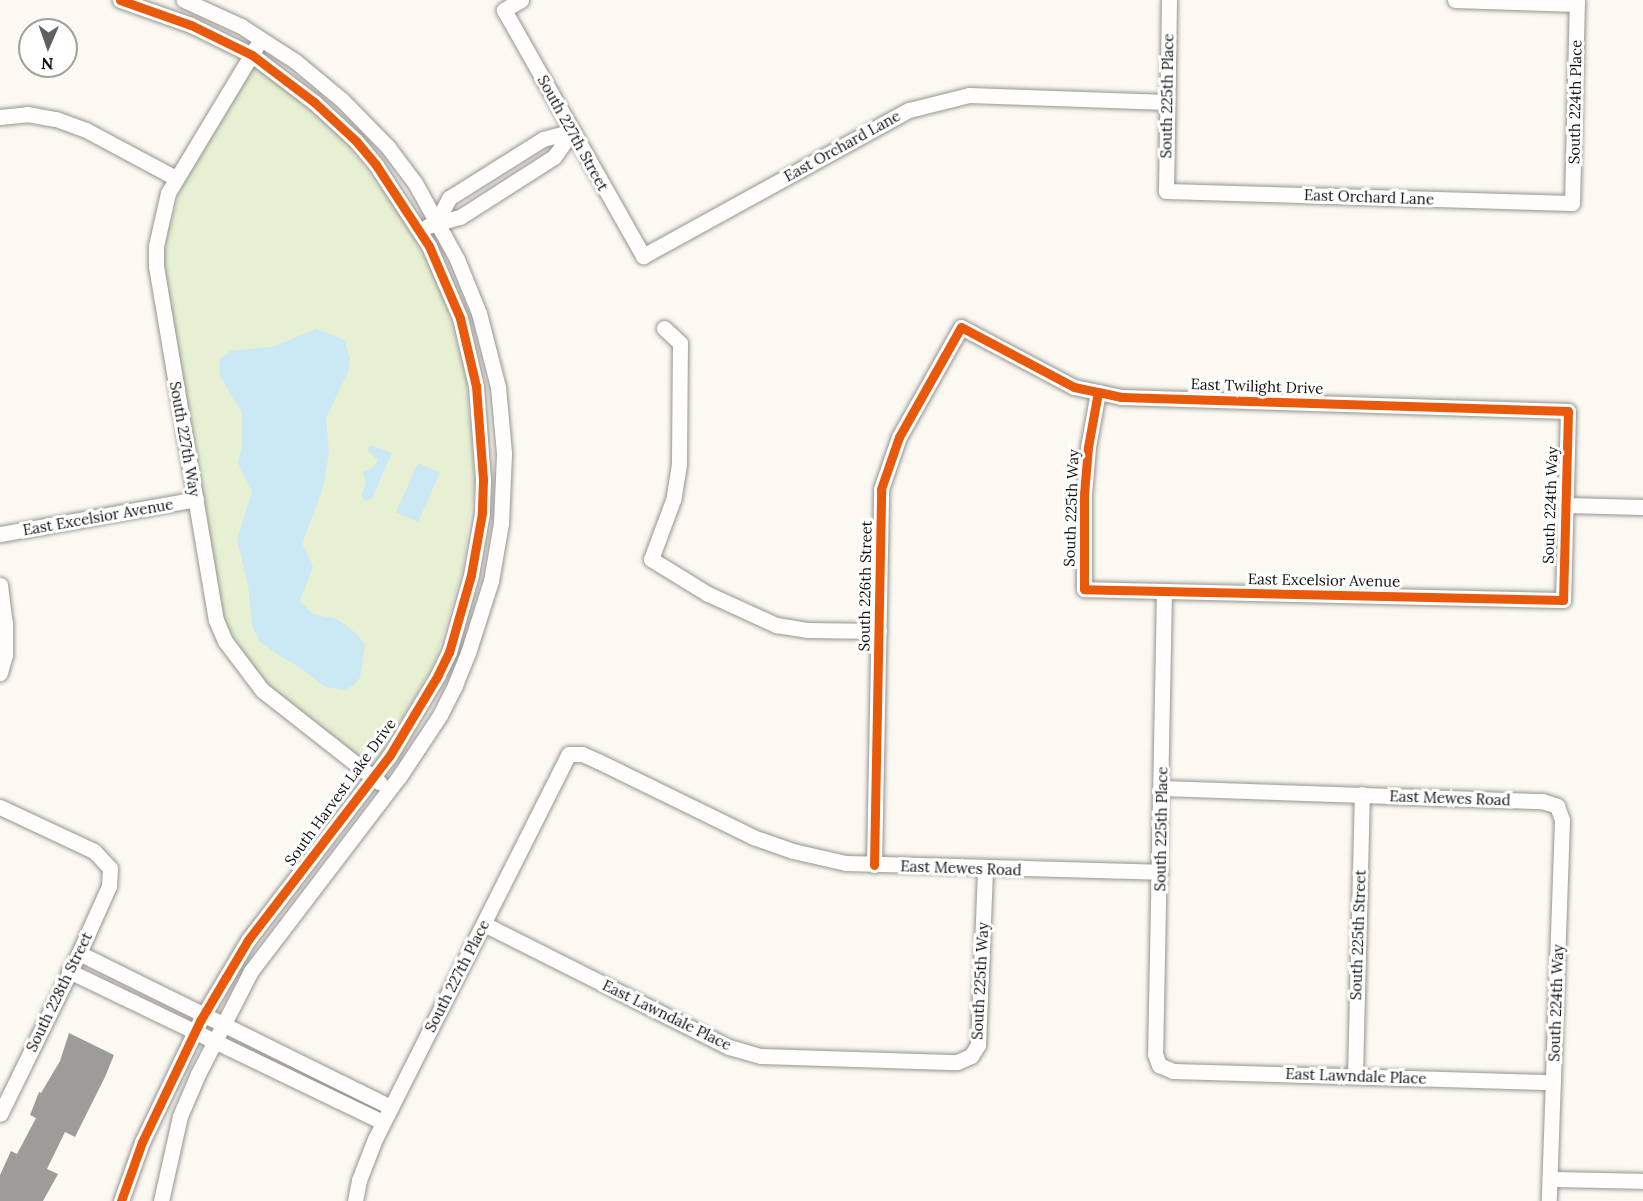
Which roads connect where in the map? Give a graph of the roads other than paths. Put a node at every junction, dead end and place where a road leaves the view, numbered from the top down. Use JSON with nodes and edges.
{"nodes":[{"id":1,"x":120,"y":0,"type":"edge"},
{"id":2,"x":184,"y":0,"type":"edge"},
{"id":3,"x":521,"y":0,"type":"edge"},
{"id":4,"x":1169,"y":0,"type":"edge"},
{"id":5,"x":1455,"y":0,"type":"edge"},
{"id":6,"x":1577,"y":2,"type":"edge"},
{"id":7,"x":261,"y":39,"type":"junction"},
{"id":8,"x":252,"y":55,"type":"junction"},
{"id":9,"x":1167,"y":102,"type":"junction"},
{"id":10,"x":0,"y":117,"type":"edge"},
{"id":11,"x":572,"y":131,"type":"junction"},
{"id":12,"x":498,"y":166,"type":"junction"},
{"id":13,"x":177,"y":178,"type":"junction"},
{"id":14,"x":510,"y":185,"type":"junction"},
{"id":15,"x":1166,"y":191,"type":"joint"},
{"id":16,"x":1572,"y":203,"type":"joint"},
{"id":17,"x":437,"y":221,"type":"junction"},
{"id":18,"x":420,"y":230,"type":"junction"},
{"id":19,"x":643,"y":256,"type":"joint"},
{"id":20,"x":961,"y":327,"type":"joint"},
{"id":21,"x":664,"y":328,"type":"dead end"},
{"id":22,"x":1098,"y":392,"type":"junction"},
{"id":23,"x":1568,"y":411,"type":"joint"},
{"id":24,"x":196,"y":500,"type":"junction"},
{"id":25,"x":1565,"y":505,"type":"junction"},
{"id":26,"x":1643,"y":507,"type":"edge"},
{"id":27,"x":0,"y":534,"type":"edge"},
{"id":28,"x":0,"y":585,"type":"edge"},
{"id":29,"x":1084,"y":589,"type":"joint"},
{"id":30,"x":1164,"y":591,"type":"junction"},
{"id":31,"x":1563,"y":600,"type":"joint"},
{"id":32,"x":879,"y":631,"type":"junction"},
{"id":33,"x":0,"y":673,"type":"edge"},
{"id":34,"x":569,"y":754,"type":"joint"},
{"id":35,"x":373,"y":777,"type":"junction"},
{"id":36,"x":1162,"y":788,"type":"junction"},
{"id":37,"x":389,"y":790,"type":"junction"},
{"id":38,"x":1362,"y":794,"type":"junction"},
{"id":39,"x":1557,"y":806,"type":"joint"},
{"id":40,"x":0,"y":807,"type":"edge"},
{"id":41,"x":874,"y":865,"type":"junction"},
{"id":42,"x":985,"y":868,"type":"junction"},
{"id":43,"x":1160,"y":872,"type":"junction"},
{"id":44,"x":483,"y":924,"type":"junction"},
{"id":45,"x":79,"y":953,"type":"junction"},
{"id":46,"x":69,"y":971,"type":"junction"},
{"id":47,"x":205,"y":1013,"type":"junction"},
{"id":48,"x":224,"y":1023,"type":"junction"},
{"id":49,"x":195,"y":1031,"type":"junction"},
{"id":50,"x":214,"y":1041,"type":"junction"},
{"id":51,"x":970,"y":1056,"type":"joint"},
{"id":52,"x":1160,"y":1065,"type":"joint"},
{"id":53,"x":1354,"y":1076,"type":"junction"},
{"id":54,"x":1553,"y":1082,"type":"junction"},
{"id":55,"x":391,"y":1107,"type":"junction"},
{"id":56,"x":0,"y":1114,"type":"edge"},
{"id":57,"x":383,"y":1122,"type":"junction"},
{"id":58,"x":1550,"y":1179,"type":"junction"},
{"id":59,"x":1643,"y":1181,"type":"edge"},
{"id":60,"x":121,"y":1201,"type":"edge"},
{"id":61,"x":161,"y":1201,"type":"edge"},
{"id":62,"x":356,"y":1201,"type":"edge"},
{"id":63,"x":1549,"y":1201,"type":"edge"}],
"edges":[{"from":1,"to":8,"type":"street","name":"South Harvest Lake Drive"},
{"from":2,"to":7,"type":"street"},
{"from":3,"to":11,"type":"street","name":"South 227th Street"},
{"from":4,"to":9,"type":"street","name":"South 225th Place"},
{"from":5,"to":6,"type":"street"},
{"from":6,"to":16,"type":"street","name":"South 224th Place"},
{"from":7,"to":8,"type":"street","name":"South 227th Way"},
{"from":7,"to":17,"type":"street"},
{"from":8,"to":13,"type":"street","name":"South 227th Way"},
{"from":8,"to":18,"type":"street","name":"South Harvest Lake Drive"},
{"from":9,"to":15,"type":"street","name":"South 225th Place"},
{"from":9,"to":19,"type":"street","name":"East Orchard Lane"},
{"from":10,"to":13,"type":"street"},
{"from":11,"to":12,"type":"street"},
{"from":11,"to":14,"type":"street"},
{"from":11,"to":19,"type":"street","name":"South 227th Street"},
{"from":12,"to":14,"type":"street"},
{"from":12,"to":17,"type":"street"},
{"from":13,"to":24,"type":"street","name":"South 227th Way"},
{"from":14,"to":17,"type":"street"},
{"from":15,"to":16,"type":"street","name":"East Orchard Lane"},
{"from":17,"to":18,"type":"street"},
{"from":17,"to":37,"type":"street"},
{"from":18,"to":35,"type":"street","name":"South Harvest Lake Drive"},
{"from":20,"to":22,"type":"street","name":"East Twilight Drive"},
{"from":20,"to":32,"type":"street","name":"South 226th Street"},
{"from":21,"to":32,"type":"street"},
{"from":22,"to":23,"type":"street","name":"East Twilight Drive"},
{"from":22,"to":29,"type":"street","name":"South 225th Way"},
{"from":23,"to":25,"type":"street","name":"South 224th Way"},
{"from":24,"to":27,"type":"street","name":"East Excelsior Avenue"},
{"from":24,"to":35,"type":"street","name":"South 227th Way"},
{"from":25,"to":26,"type":"street"},
{"from":25,"to":31,"type":"street","name":"South 224th Way"},
{"from":28,"to":33,"type":"street"},
{"from":29,"to":30,"type":"street","name":"East Excelsior Avenue"},
{"from":30,"to":31,"type":"street","name":"East Excelsior Avenue"},
{"from":30,"to":36,"type":"street","name":"South 225th Place"},
{"from":32,"to":41,"type":"street","name":"South 226th Street"},
{"from":34,"to":41,"type":"street","name":"East Mewes Road"},
{"from":34,"to":44,"type":"street","name":"South 227th Place"},
{"from":35,"to":37,"type":"street","name":"South 227th Way"},
{"from":35,"to":47,"type":"street","name":"South Harvest Lake Drive"},
{"from":36,"to":38,"type":"street","name":"East Mewes Road"},
{"from":36,"to":43,"type":"street","name":"South 225th Place"},
{"from":37,"to":48,"type":"street"},
{"from":38,"to":39,"type":"street","name":"East Mewes Road"},
{"from":38,"to":53,"type":"street","name":"South 225th Street"},
{"from":39,"to":54,"type":"street","name":"South 224th Way"},
{"from":40,"to":45,"type":"street","name":"South 228th Street"},
{"from":41,"to":42,"type":"street","name":"East Mewes Road"},
{"from":42,"to":43,"type":"street","name":"East Mewes Road"},
{"from":42,"to":51,"type":"street","name":"South 225th Way"},
{"from":43,"to":52,"type":"street","name":"South 225th Place"},
{"from":44,"to":51,"type":"street","name":"East Lawndale Place"},
{"from":44,"to":55,"type":"street","name":"South 227th Place"},
{"from":45,"to":46,"type":"street","name":"South 228th Street"},
{"from":45,"to":47,"type":"street"},
{"from":46,"to":49,"type":"street"},
{"from":46,"to":56,"type":"street","name":"South 228th Street"},
{"from":47,"to":48,"type":"street"},
{"from":47,"to":49,"type":"street","name":"South Harvest Lake Drive"},
{"from":48,"to":50,"type":"street"},
{"from":48,"to":55,"type":"street"},
{"from":49,"to":50,"type":"street"},
{"from":49,"to":60,"type":"street","name":"South Harvest Lake Drive"},
{"from":50,"to":57,"type":"street"},
{"from":50,"to":61,"type":"street"},
{"from":52,"to":53,"type":"street","name":"East Lawndale Place"},
{"from":53,"to":54,"type":"street","name":"East Lawndale Place"},
{"from":54,"to":58,"type":"street","name":"South 224th Way"},
{"from":55,"to":57,"type":"street","name":"South 227th Place"},
{"from":57,"to":62,"type":"street","name":"South 227th Place"},
{"from":58,"to":59,"type":"street"},
{"from":58,"to":63,"type":"street","name":"South 224th Way"}]}
